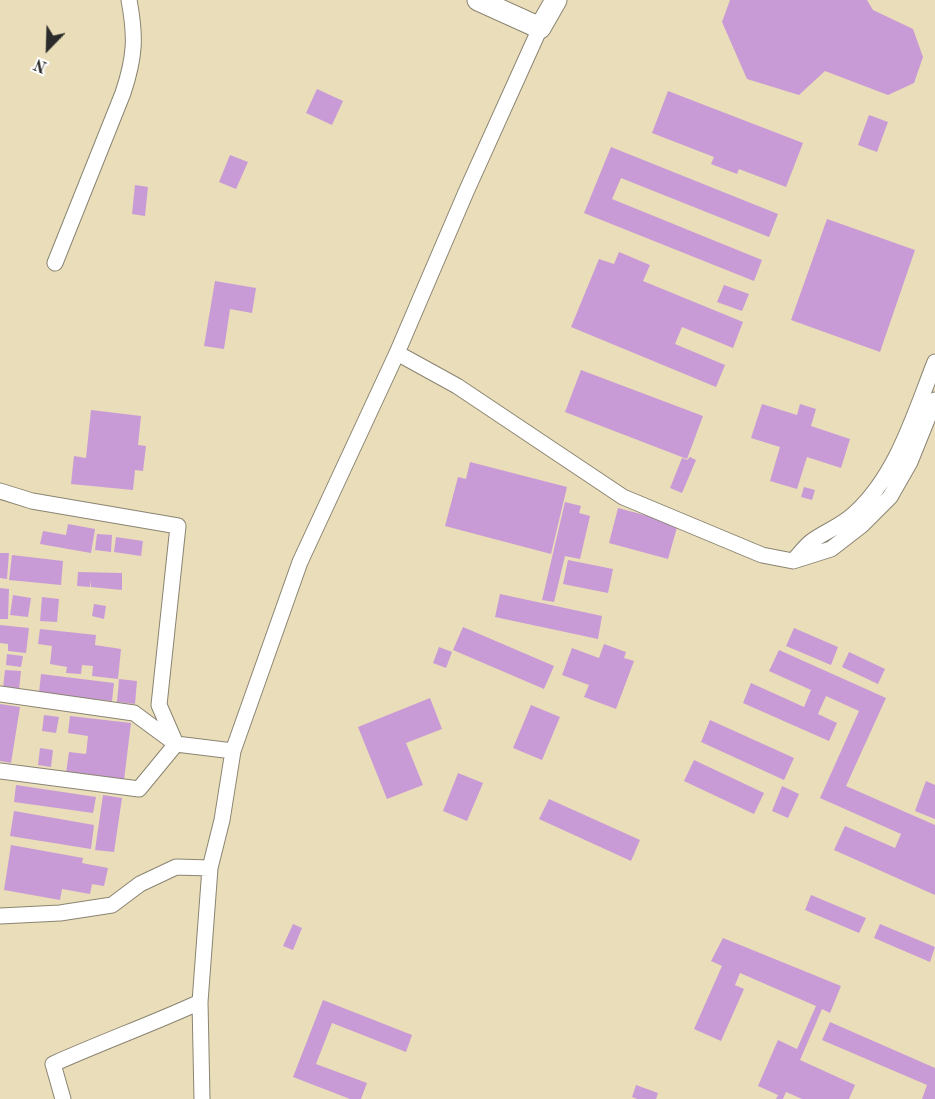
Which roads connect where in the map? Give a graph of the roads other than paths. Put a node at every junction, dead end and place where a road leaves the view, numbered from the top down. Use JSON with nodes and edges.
{"nodes":[{"id":1,"x":129,"y":0,"type":"edge"},
{"id":2,"x":478,"y":0,"type":"edge"},
{"id":3,"x":556,"y":0,"type":"edge"},
{"id":4,"x":540,"y":28,"type":"junction"},
{"id":5,"x":55,"y":263,"type":"dead end"},
{"id":6,"x":397,"y":353,"type":"junction"},
{"id":7,"x":935,"y":362,"type":"edge"},
{"id":8,"x":935,"y":400,"type":"edge"},
{"id":9,"x":0,"y":491,"type":"edge"},
{"id":10,"x":793,"y":561,"type":"junction"},
{"id":11,"x":0,"y":694,"type":"edge"},
{"id":12,"x":176,"y":744,"type":"junction"},
{"id":13,"x":233,"y":751,"type":"junction"},
{"id":14,"x":0,"y":771,"type":"edge"},
{"id":15,"x":210,"y":868,"type":"junction"},
{"id":16,"x":0,"y":916,"type":"edge"},
{"id":17,"x":200,"y":1002,"type":"junction"},
{"id":18,"x":63,"y":1099,"type":"edge"},
{"id":19,"x":202,"y":1099,"type":"edge"}],
"edges":[{"from":1,"to":5,"type":"street"},
{"from":2,"to":4,"type":"main road"},
{"from":3,"to":4,"type":"main road"},
{"from":4,"to":6,"type":"street"},
{"from":6,"to":10,"type":"street"},
{"from":6,"to":13,"type":"street"},
{"from":7,"to":10,"type":"street"},
{"from":8,"to":10,"type":"street"},
{"from":9,"to":12,"type":"street"},
{"from":11,"to":12,"type":"street"},
{"from":12,"to":13,"type":"street"},
{"from":12,"to":14,"type":"street"},
{"from":13,"to":15,"type":"street"},
{"from":15,"to":16,"type":"street"},
{"from":15,"to":17,"type":"street"},
{"from":17,"to":18,"type":"street"},
{"from":17,"to":19,"type":"street"}]}
